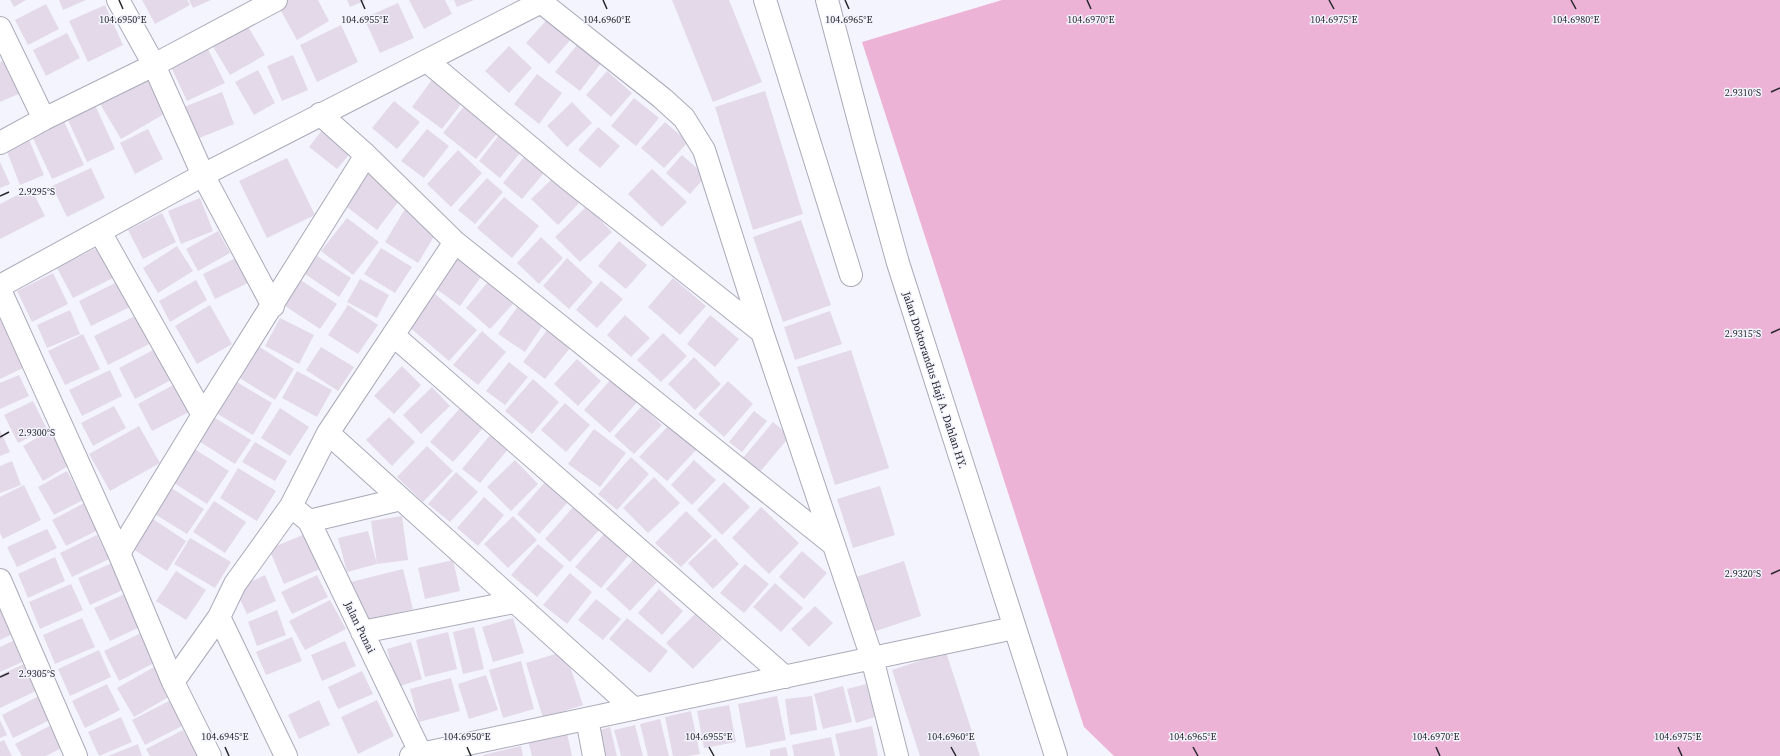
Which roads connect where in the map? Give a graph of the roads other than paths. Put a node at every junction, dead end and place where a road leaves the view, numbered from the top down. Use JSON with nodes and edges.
{"nodes":[{"id":1,"x":118,"y":0,"type":"edge"},
{"id":2,"x":765,"y":0,"type":"edge"},
{"id":3,"x":827,"y":0,"type":"edge"},
{"id":4,"x":543,"y":1,"type":"edge"},
{"id":5,"x":263,"y":3,"type":"edge"},
{"id":6,"x":0,"y":28,"type":"edge"},
{"id":7,"x":428,"y":62,"type":"junction"},
{"id":8,"x":154,"y":65,"type":"junction"},
{"id":9,"x":320,"y":114,"type":"junction"},
{"id":10,"x":44,"y":119,"type":"junction"},
{"id":11,"x":0,"y":143,"type":"edge"},
{"id":12,"x":366,"y":155,"type":"junction"},
{"id":13,"x":203,"y":175,"type":"junction"},
{"id":14,"x":100,"y":232,"type":"junction"},
{"id":15,"x":456,"y":242,"type":"junction"},
{"id":16,"x":851,"y":275,"type":"dead end"},
{"id":17,"x":0,"y":286,"type":"edge"},
{"id":18,"x":0,"y":290,"type":"edge"},
{"id":19,"x":273,"y":306,"type":"junction"},
{"id":20,"x":762,"y":332,"type":"junction"},
{"id":21,"x":393,"y":335,"type":"junction"},
{"id":22,"x":203,"y":415,"type":"junction"},
{"id":23,"x":328,"y":433,"type":"junction"},
{"id":24,"x":401,"y":499,"type":"junction"},
{"id":25,"x":291,"y":506,"type":"junction"},
{"id":26,"x":309,"y":521,"type":"junction"},
{"id":27,"x":834,"y":545,"type":"junction"},
{"id":28,"x":119,"y":553,"type":"junction"},
{"id":29,"x":0,"y":580,"type":"edge"},
{"id":30,"x":514,"y":602,"type":"junction"},
{"id":31,"x":219,"y":617,"type":"junction"},
{"id":32,"x":1014,"y":628,"type":"junction"},
{"id":33,"x":362,"y":632,"type":"junction"},
{"id":34,"x":872,"y":658,"type":"junction"},
{"id":35,"x":785,"y":677,"type":"junction"},
{"id":36,"x":173,"y":682,"type":"junction"},
{"id":37,"x":634,"y":709,"type":"junction"},
{"id":38,"x":587,"y":719,"type":"junction"},
{"id":39,"x":477,"y":749,"type":"edge"},
{"id":40,"x":416,"y":755,"type":"edge"},
{"id":41,"x":76,"y":756,"type":"edge"},
{"id":42,"x":210,"y":756,"type":"edge"},
{"id":43,"x":286,"y":756,"type":"edge"},
{"id":44,"x":594,"y":756,"type":"edge"},
{"id":45,"x":897,"y":756,"type":"edge"},
{"id":46,"x":1056,"y":756,"type":"edge"}],
"edges":[{"from":1,"to":8,"type":"street"},
{"from":2,"to":16,"type":"street"},
{"from":3,"to":32,"type":"street","name":"Jalan Doktorandus Haji A. Dahlan HY."},
{"from":4,"to":7,"type":"street"},
{"from":4,"to":20,"type":"street"},
{"from":5,"to":8,"type":"street"},
{"from":6,"to":10,"type":"street"},
{"from":7,"to":9,"type":"street"},
{"from":7,"to":20,"type":"street"},
{"from":8,"to":10,"type":"street"},
{"from":8,"to":13,"type":"street"},
{"from":9,"to":12,"type":"street"},
{"from":9,"to":13,"type":"street"},
{"from":10,"to":11,"type":"street"},
{"from":12,"to":15,"type":"street"},
{"from":12,"to":19,"type":"street"},
{"from":13,"to":14,"type":"street"},
{"from":13,"to":19,"type":"street"},
{"from":14,"to":17,"type":"street"},
{"from":14,"to":22,"type":"street"},
{"from":15,"to":21,"type":"street"},
{"from":15,"to":27,"type":"street"},
{"from":18,"to":28,"type":"street"},
{"from":19,"to":22,"type":"street"},
{"from":20,"to":27,"type":"street"},
{"from":21,"to":23,"type":"street"},
{"from":21,"to":35,"type":"street"},
{"from":22,"to":28,"type":"street"},
{"from":23,"to":24,"type":"street"},
{"from":23,"to":25,"type":"street"},
{"from":24,"to":26,"type":"street"},
{"from":24,"to":30,"type":"street"},
{"from":25,"to":26,"type":"street","name":"Jalan Punai"},
{"from":25,"to":31,"type":"street"},
{"from":26,"to":33,"type":"street","name":"Jalan Punai"},
{"from":27,"to":34,"type":"street"},
{"from":28,"to":36,"type":"street"},
{"from":29,"to":41,"type":"street"},
{"from":30,"to":33,"type":"street"},
{"from":30,"to":37,"type":"street"},
{"from":31,"to":36,"type":"street"},
{"from":31,"to":43,"type":"street"},
{"from":32,"to":34,"type":"street"},
{"from":32,"to":46,"type":"street","name":"Jalan Doktorandus Haji A. Dahlan HY."},
{"from":33,"to":40,"type":"street","name":"Jalan Punai"},
{"from":34,"to":35,"type":"street"},
{"from":34,"to":45,"type":"street"},
{"from":35,"to":37,"type":"street"},
{"from":36,"to":42,"type":"street"},
{"from":37,"to":38,"type":"street"},
{"from":38,"to":39,"type":"street"},
{"from":38,"to":44,"type":"street"},
{"from":39,"to":40,"type":"street"}]}
